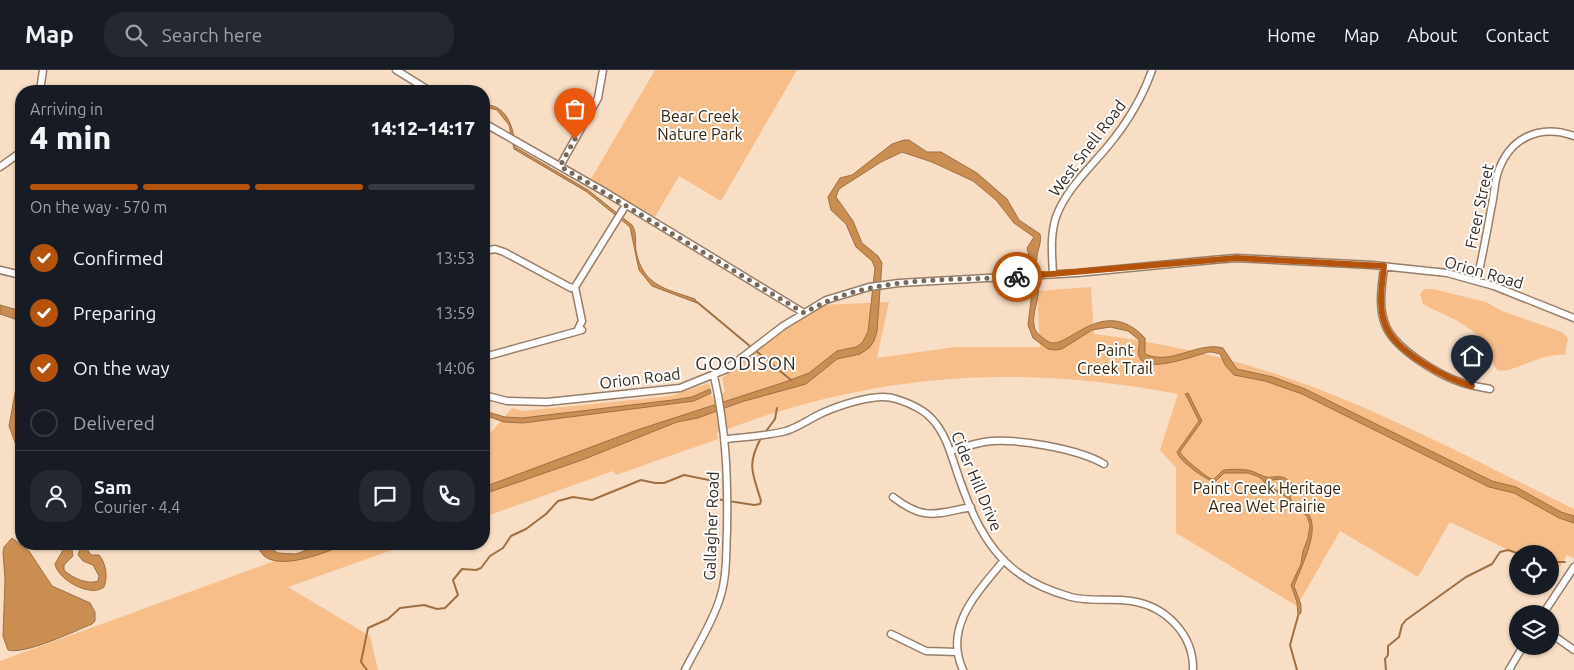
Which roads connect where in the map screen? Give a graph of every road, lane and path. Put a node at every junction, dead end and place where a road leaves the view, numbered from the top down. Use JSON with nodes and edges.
{"nodes":[{"id":1,"x":43,"y":70,"type":"edge"},
{"id":2,"x":396,"y":70,"type":"edge"},
{"id":3,"x":603,"y":70,"type":"edge"},
{"id":4,"x":1152,"y":70,"type":"edge"},
{"id":5,"x":41,"y":85,"type":"edge"},
{"id":6,"x":420,"y":85,"type":"edge"},
{"id":7,"x":490,"y":126,"type":"edge"},
{"id":8,"x":1574,"y":136,"type":"edge"},
{"id":9,"x":15,"y":156,"type":"edge"},
{"id":10,"x":560,"y":166,"type":"junction"},
{"id":11,"x":0,"y":167,"type":"edge"},
{"id":12,"x":626,"y":205,"type":"junction"},
{"id":13,"x":490,"y":250,"type":"edge"},
{"id":14,"x":1384,"y":266,"type":"junction"},
{"id":15,"x":0,"y":270,"type":"edge"},
{"id":16,"x":15,"y":274,"type":"edge"},
{"id":17,"x":1053,"y":274,"type":"junction"},
{"id":18,"x":1477,"y":281,"type":"junction"},
{"id":19,"x":575,"y":287,"type":"junction"},
{"id":20,"x":804,"y":313,"type":"junction"},
{"id":21,"x":1574,"y":318,"type":"edge"},
{"id":22,"x":490,"y":355,"type":"edge"},
{"id":23,"x":714,"y":376,"type":"junction"},
{"id":24,"x":1490,"y":388,"type":"dead end"},
{"id":25,"x":490,"y":396,"type":"edge"},
{"id":26,"x":726,"y":439,"type":"junction"},
{"id":27,"x":950,"y":451,"type":"junction"},
{"id":28,"x":1104,"y":464,"type":"dead end"},
{"id":29,"x":893,"y":497,"type":"dead end"},
{"id":30,"x":970,"y":507,"type":"junction"},
{"id":31,"x":1004,"y":560,"type":"junction"},
{"id":32,"x":1574,"y":567,"type":"edge"},
{"id":33,"x":1550,"y":605,"type":"edge"},
{"id":34,"x":891,"y":634,"type":"dead end"},
{"id":35,"x":1559,"y":639,"type":"edge"},
{"id":36,"x":1574,"y":650,"type":"edge"},
{"id":37,"x":957,"y":652,"type":"junction"},
{"id":38,"x":1518,"y":655,"type":"edge"},
{"id":39,"x":685,"y":670,"type":"edge"},
{"id":40,"x":963,"y":670,"type":"edge"},
{"id":41,"x":1193,"y":670,"type":"edge"},
{"id":42,"x":1509,"y":670,"type":"edge"}],
"edges":[{"from":1,"to":5,"type":"street"},
{"from":2,"to":6,"type":"street"},
{"from":3,"to":10,"type":"street"},
{"from":4,"to":17,"type":"street","name":"West Snell Road"},
{"from":7,"to":10,"type":"street"},
{"from":8,"to":18,"type":"street","name":"Freer Street"},
{"from":9,"to":11,"type":"street"},
{"from":10,"to":12,"type":"street"},
{"from":12,"to":19,"type":"street"},
{"from":12,"to":20,"type":"street"},
{"from":13,"to":19,"type":"street"},
{"from":14,"to":17,"type":"street","name":"Orion Road"},
{"from":14,"to":18,"type":"street","name":"Orion Road"},
{"from":14,"to":24,"type":"street"},
{"from":15,"to":16,"type":"street"},
{"from":17,"to":20,"type":"street","name":"Orion Road"},
{"from":18,"to":21,"type":"street","name":"Orion Road"},
{"from":19,"to":22,"type":"street"},
{"from":20,"to":23,"type":"street","name":"Orion Road"},
{"from":23,"to":25,"type":"street","name":"Orion Road"},
{"from":23,"to":26,"type":"street","name":"Gallagher Road"},
{"from":26,"to":27,"type":"street","name":"Cider Hill Drive"},
{"from":26,"to":39,"type":"street","name":"Gallagher Road"},
{"from":27,"to":28,"type":"street"},
{"from":27,"to":30,"type":"street","name":"Cider Hill Drive"},
{"from":29,"to":30,"type":"street"},
{"from":30,"to":31,"type":"street","name":"Cider Hill Drive"},
{"from":31,"to":37,"type":"street"},
{"from":31,"to":41,"type":"street","name":"Cider Hill Drive"},
{"from":32,"to":33,"type":"street"},
{"from":34,"to":37,"type":"street"},
{"from":35,"to":36,"type":"street"},
{"from":37,"to":40,"type":"street"},
{"from":38,"to":42,"type":"street"}]}
